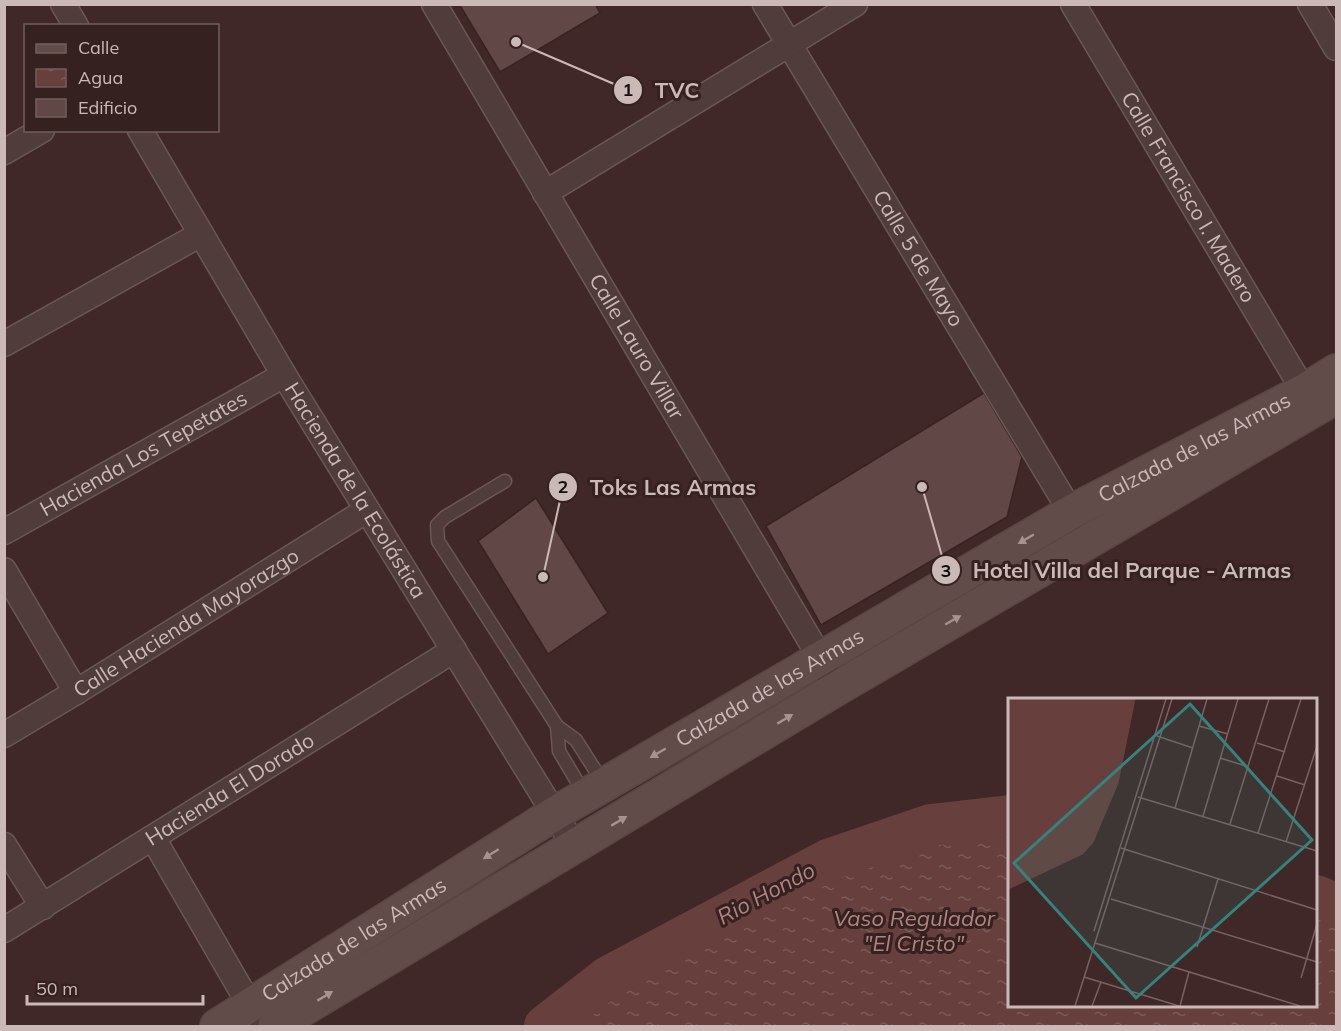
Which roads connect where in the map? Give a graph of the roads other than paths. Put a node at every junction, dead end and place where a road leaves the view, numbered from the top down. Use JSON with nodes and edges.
{"nodes":[{"id":1,"x":63,"y":4,"type":"edge"},
{"id":2,"x":434,"y":4,"type":"edge"},
{"id":3,"x":765,"y":4,"type":"edge"},
{"id":4,"x":855,"y":4,"type":"edge"},
{"id":5,"x":1073,"y":4,"type":"edge"},
{"id":6,"x":1310,"y":4,"type":"edge"},
{"id":7,"x":75,"y":24,"type":"edge"},
{"id":8,"x":789,"y":44,"type":"junction"},
{"id":9,"x":1336,"y":48,"type":"edge"},
{"id":10,"x":39,"y":132,"type":"edge"},
{"id":11,"x":141,"y":132,"type":"edge"},
{"id":12,"x":4,"y":152,"type":"edge"},
{"id":13,"x":545,"y":193,"type":"junction"},
{"id":14,"x":201,"y":234,"type":"junction"},
{"id":15,"x":4,"y":344,"type":"edge"},
{"id":16,"x":1336,"y":371,"type":"edge"},
{"id":17,"x":284,"y":375,"type":"junction"},
{"id":18,"x":1304,"y":391,"type":"junction"},
{"id":19,"x":1336,"y":397,"type":"edge"},
{"id":20,"x":505,"y":481,"type":"dead end"},
{"id":21,"x":367,"y":510,"type":"junction"},
{"id":22,"x":1071,"y":512,"type":"junction"},
{"id":23,"x":4,"y":532,"type":"edge"},
{"id":24,"x":4,"y":570,"type":"edge"},
{"id":25,"x":454,"y":650,"type":"junction"},
{"id":26,"x":821,"y":659,"type":"junction"},
{"id":27,"x":836,"y":689,"type":"junction"},
{"id":28,"x":76,"y":692,"type":"junction"},
{"id":29,"x":557,"y":726,"type":"junction"},
{"id":30,"x":4,"y":735,"type":"edge"},
{"id":31,"x":576,"y":740,"type":"junction"},
{"id":32,"x":559,"y":751,"type":"junction"},
{"id":33,"x":595,"y":790,"type":"junction"},
{"id":34,"x":554,"y":814,"type":"junction"},
{"id":35,"x":153,"y":838,"type":"junction"},
{"id":36,"x":4,"y":845,"type":"edge"},
{"id":37,"x":575,"y":847,"type":"junction"},
{"id":38,"x":43,"y":907,"type":"junction"},
{"id":39,"x":4,"y":930,"type":"edge"},
{"id":40,"x":263,"y":1020,"type":"edge"},
{"id":41,"x":218,"y":1026,"type":"edge"}],
"edges":[{"from":1,"to":7,"type":"street"},
{"from":2,"to":13,"type":"street","name":"Calle Lauro Villar"},
{"from":3,"to":8,"type":"street","name":"Calle 5 de Mayo"},
{"from":4,"to":8,"type":"street"},
{"from":5,"to":18,"type":"street","name":"Calle Francisco I. Madero"},
{"from":6,"to":9,"type":"street"},
{"from":8,"to":13,"type":"street"},
{"from":8,"to":22,"type":"street","name":"Calle 5 de Mayo"},
{"from":10,"to":12,"type":"street"},
{"from":11,"to":14,"type":"street","name":"Hacienda de la Ecolástica"},
{"from":13,"to":26,"type":"street","name":"Calle Lauro Villar"},
{"from":14,"to":15,"type":"street"},
{"from":14,"to":17,"type":"street","name":"Hacienda de la Ecolástica"},
{"from":16,"to":18,"type":"main road","name":"Calzada de las Armas"},
{"from":17,"to":21,"type":"street","name":"Hacienda de la Ecolástica"},
{"from":17,"to":23,"type":"street","name":"Hacienda Los Tepetates"},
{"from":18,"to":22,"type":"main road","name":"Calzada de las Armas"},
{"from":27,"to":19,"type":"main road","name":"Calzada de las Armas","one_way":true},
{"from":20,"to":29,"type":"lane"},
{"from":21,"to":25,"type":"street","name":"Hacienda de la Ecolástica"},
{"from":21,"to":28,"type":"street","name":"Calle Hacienda Mayorazgo"},
{"from":22,"to":26,"type":"main road","name":"Calzada de las Armas","one_way":true},
{"from":24,"to":28,"type":"street"},
{"from":25,"to":34,"type":"street","name":"Hacienda de la Ecolástica"},
{"from":25,"to":35,"type":"street","name":"Hacienda El Dorado"},
{"from":26,"to":27,"type":"street","name":"Calle Lauro Villar"},
{"from":26,"to":33,"type":"main road","name":"Calzada de las Armas","one_way":true},
{"from":37,"to":27,"type":"main road","name":"Calzada de las Armas","one_way":true},
{"from":28,"to":30,"type":"street","name":"Calle Hacienda Mayorazgo"},
{"from":29,"to":31,"type":"lane"},
{"from":29,"to":32,"type":"lane"},
{"from":31,"to":32,"type":"lane"},
{"from":31,"to":33,"type":"lane"},
{"from":32,"to":33,"type":"lane"},
{"from":33,"to":34,"type":"main road","name":"Calzada de las Armas"},
{"from":34,"to":37,"type":"street","name":"Hacienda de la Ecolástica"},
{"from":34,"to":40,"type":"main road","name":"Calzada de las Armas","one_way":true},
{"from":35,"to":38,"type":"street","name":"Hacienda El Dorado"},
{"from":35,"to":40,"type":"street"},
{"from":36,"to":38,"type":"street"},
{"from":40,"to":37,"type":"main road","name":"Calzada de las Armas","one_way":true},
{"from":38,"to":39,"type":"street","name":"Hacienda El Dorado"},
{"from":40,"to":41,"type":"main road","name":"Calzada de las Armas"}]}
